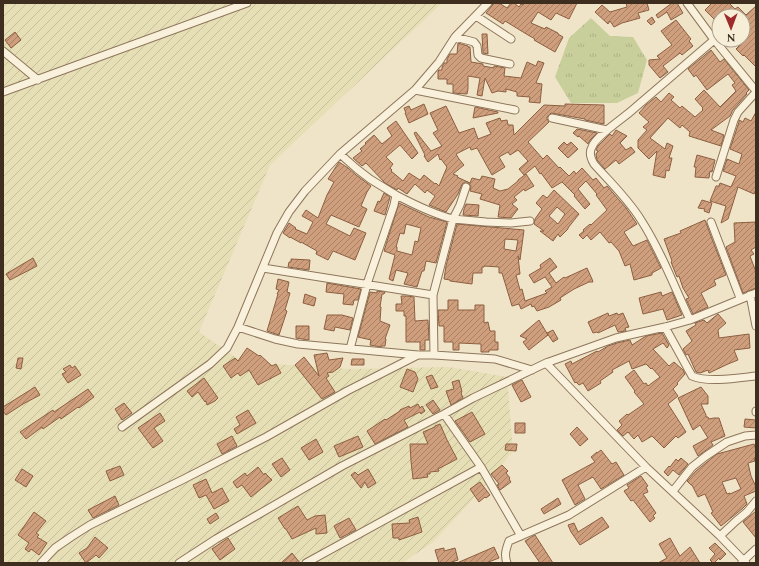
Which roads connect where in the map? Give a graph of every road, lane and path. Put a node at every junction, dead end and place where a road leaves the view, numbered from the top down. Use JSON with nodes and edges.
{"nodes":[{"id":1,"x":247,"y":3,"type":"edge"},
{"id":2,"x":488,"y":3,"type":"edge"},
{"id":3,"x":687,"y":3,"type":"edge"},
{"id":4,"x":476,"y":16,"type":"junction"},
{"id":5,"x":711,"y":36,"type":"edge"},
{"id":6,"x":455,"y":37,"type":"junction"},
{"id":7,"x":511,"y":40,"type":"dead end"},
{"id":8,"x":711,"y":43,"type":"edge"},
{"id":9,"x":720,"y":48,"type":"edge"},
{"id":10,"x":3,"y":51,"type":"edge"},
{"id":11,"x":510,"y":64,"type":"dead end"},
{"id":12,"x":38,"y":80,"type":"junction"},
{"id":13,"x":415,"y":90,"type":"junction"},
{"id":14,"x":3,"y":92,"type":"edge"},
{"id":15,"x":756,"y":92,"type":"edge"},
{"id":16,"x":515,"y":110,"type":"dead end"},
{"id":17,"x":552,"y":118,"type":"dead end"},
{"id":18,"x":607,"y":130,"type":"junction"},
{"id":19,"x":340,"y":154,"type":"junction"},
{"id":20,"x":716,"y":178,"type":"dead end"},
{"id":21,"x":466,"y":187,"type":"dead end"},
{"id":22,"x":396,"y":195,"type":"junction"},
{"id":23,"x":453,"y":219,"type":"junction"},
{"id":24,"x":530,"y":221,"type":"dead end"},
{"id":25,"x":711,"y":222,"type":"dead end"},
{"id":26,"x":263,"y":268,"type":"junction"},
{"id":27,"x":367,"y":284,"type":"junction"},
{"id":28,"x":753,"y":294,"type":"edge"},
{"id":29,"x":433,"y":295,"type":"junction"},
{"id":30,"x":740,"y":298,"type":"junction"},
{"id":31,"x":690,"y":320,"type":"junction"},
{"id":32,"x":756,"y":326,"type":"edge"},
{"id":33,"x":238,"y":327,"type":"junction"},
{"id":34,"x":665,"y":327,"type":"junction"},
{"id":35,"x":350,"y":349,"type":"junction"},
{"id":36,"x":434,"y":354,"type":"junction"},
{"id":37,"x":418,"y":355,"type":"junction"},
{"id":38,"x":546,"y":363,"type":"junction"},
{"id":39,"x":532,"y":370,"type":"junction"},
{"id":40,"x":756,"y":376,"type":"edge"},
{"id":41,"x":444,"y":414,"type":"junction"},
{"id":42,"x":122,"y":427,"type":"dead end"},
{"id":43,"x":756,"y":435,"type":"edge"},
{"id":44,"x":481,"y":467,"type":"junction"},
{"id":45,"x":646,"y":467,"type":"junction"},
{"id":46,"x":672,"y":491,"type":"junction"},
{"id":47,"x":756,"y":500,"type":"edge"},
{"id":48,"x":521,"y":536,"type":"junction"},
{"id":49,"x":720,"y":536,"type":"junction"},
{"id":50,"x":756,"y":549,"type":"edge"},
{"id":51,"x":744,"y":562,"type":"edge"},
{"id":52,"x":41,"y":563,"type":"edge"},
{"id":53,"x":179,"y":563,"type":"edge"},
{"id":54,"x":306,"y":563,"type":"edge"},
{"id":55,"x":507,"y":563,"type":"edge"}],
"edges":[{"from":1,"to":12,"type":"street"},
{"from":2,"to":4,"type":"street"},
{"from":3,"to":5,"type":"street"},
{"from":4,"to":6,"type":"street"},
{"from":4,"to":7,"type":"street"},
{"from":6,"to":11,"type":"street"},
{"from":6,"to":13,"type":"street"},
{"from":8,"to":18,"type":"street"},
{"from":9,"to":15,"type":"street"},
{"from":10,"to":12,"type":"street"},
{"from":12,"to":14,"type":"street"},
{"from":13,"to":16,"type":"street"},
{"from":13,"to":19,"type":"street"},
{"from":15,"to":20,"type":"street"},
{"from":17,"to":18,"type":"street"},
{"from":18,"to":31,"type":"street"},
{"from":19,"to":22,"type":"street"},
{"from":19,"to":26,"type":"street"},
{"from":21,"to":23,"type":"street"},
{"from":22,"to":23,"type":"street"},
{"from":22,"to":27,"type":"street"},
{"from":23,"to":24,"type":"street"},
{"from":23,"to":29,"type":"street"},
{"from":25,"to":30,"type":"street"},
{"from":26,"to":27,"type":"street"},
{"from":26,"to":33,"type":"street"},
{"from":27,"to":29,"type":"street"},
{"from":27,"to":35,"type":"street"},
{"from":28,"to":30,"type":"street"},
{"from":28,"to":32,"type":"street"},
{"from":29,"to":36,"type":"street"},
{"from":30,"to":31,"type":"street"},
{"from":31,"to":34,"type":"street"},
{"from":33,"to":35,"type":"street"},
{"from":33,"to":42,"type":"street"},
{"from":34,"to":38,"type":"street"},
{"from":34,"to":40,"type":"street"},
{"from":35,"to":37,"type":"street"},
{"from":36,"to":37,"type":"street"},
{"from":36,"to":39,"type":"street"},
{"from":37,"to":52,"type":"street"},
{"from":38,"to":39,"type":"street"},
{"from":38,"to":45,"type":"street"},
{"from":39,"to":41,"type":"street"},
{"from":41,"to":44,"type":"street"},
{"from":41,"to":53,"type":"street"},
{"from":43,"to":46,"type":"street"},
{"from":44,"to":48,"type":"street"},
{"from":44,"to":54,"type":"street"},
{"from":45,"to":46,"type":"street"},
{"from":45,"to":48,"type":"street"},
{"from":46,"to":49,"type":"street"},
{"from":47,"to":49,"type":"street"},
{"from":48,"to":55,"type":"street"},
{"from":49,"to":51,"type":"street"},
{"from":50,"to":51,"type":"street"}]}
